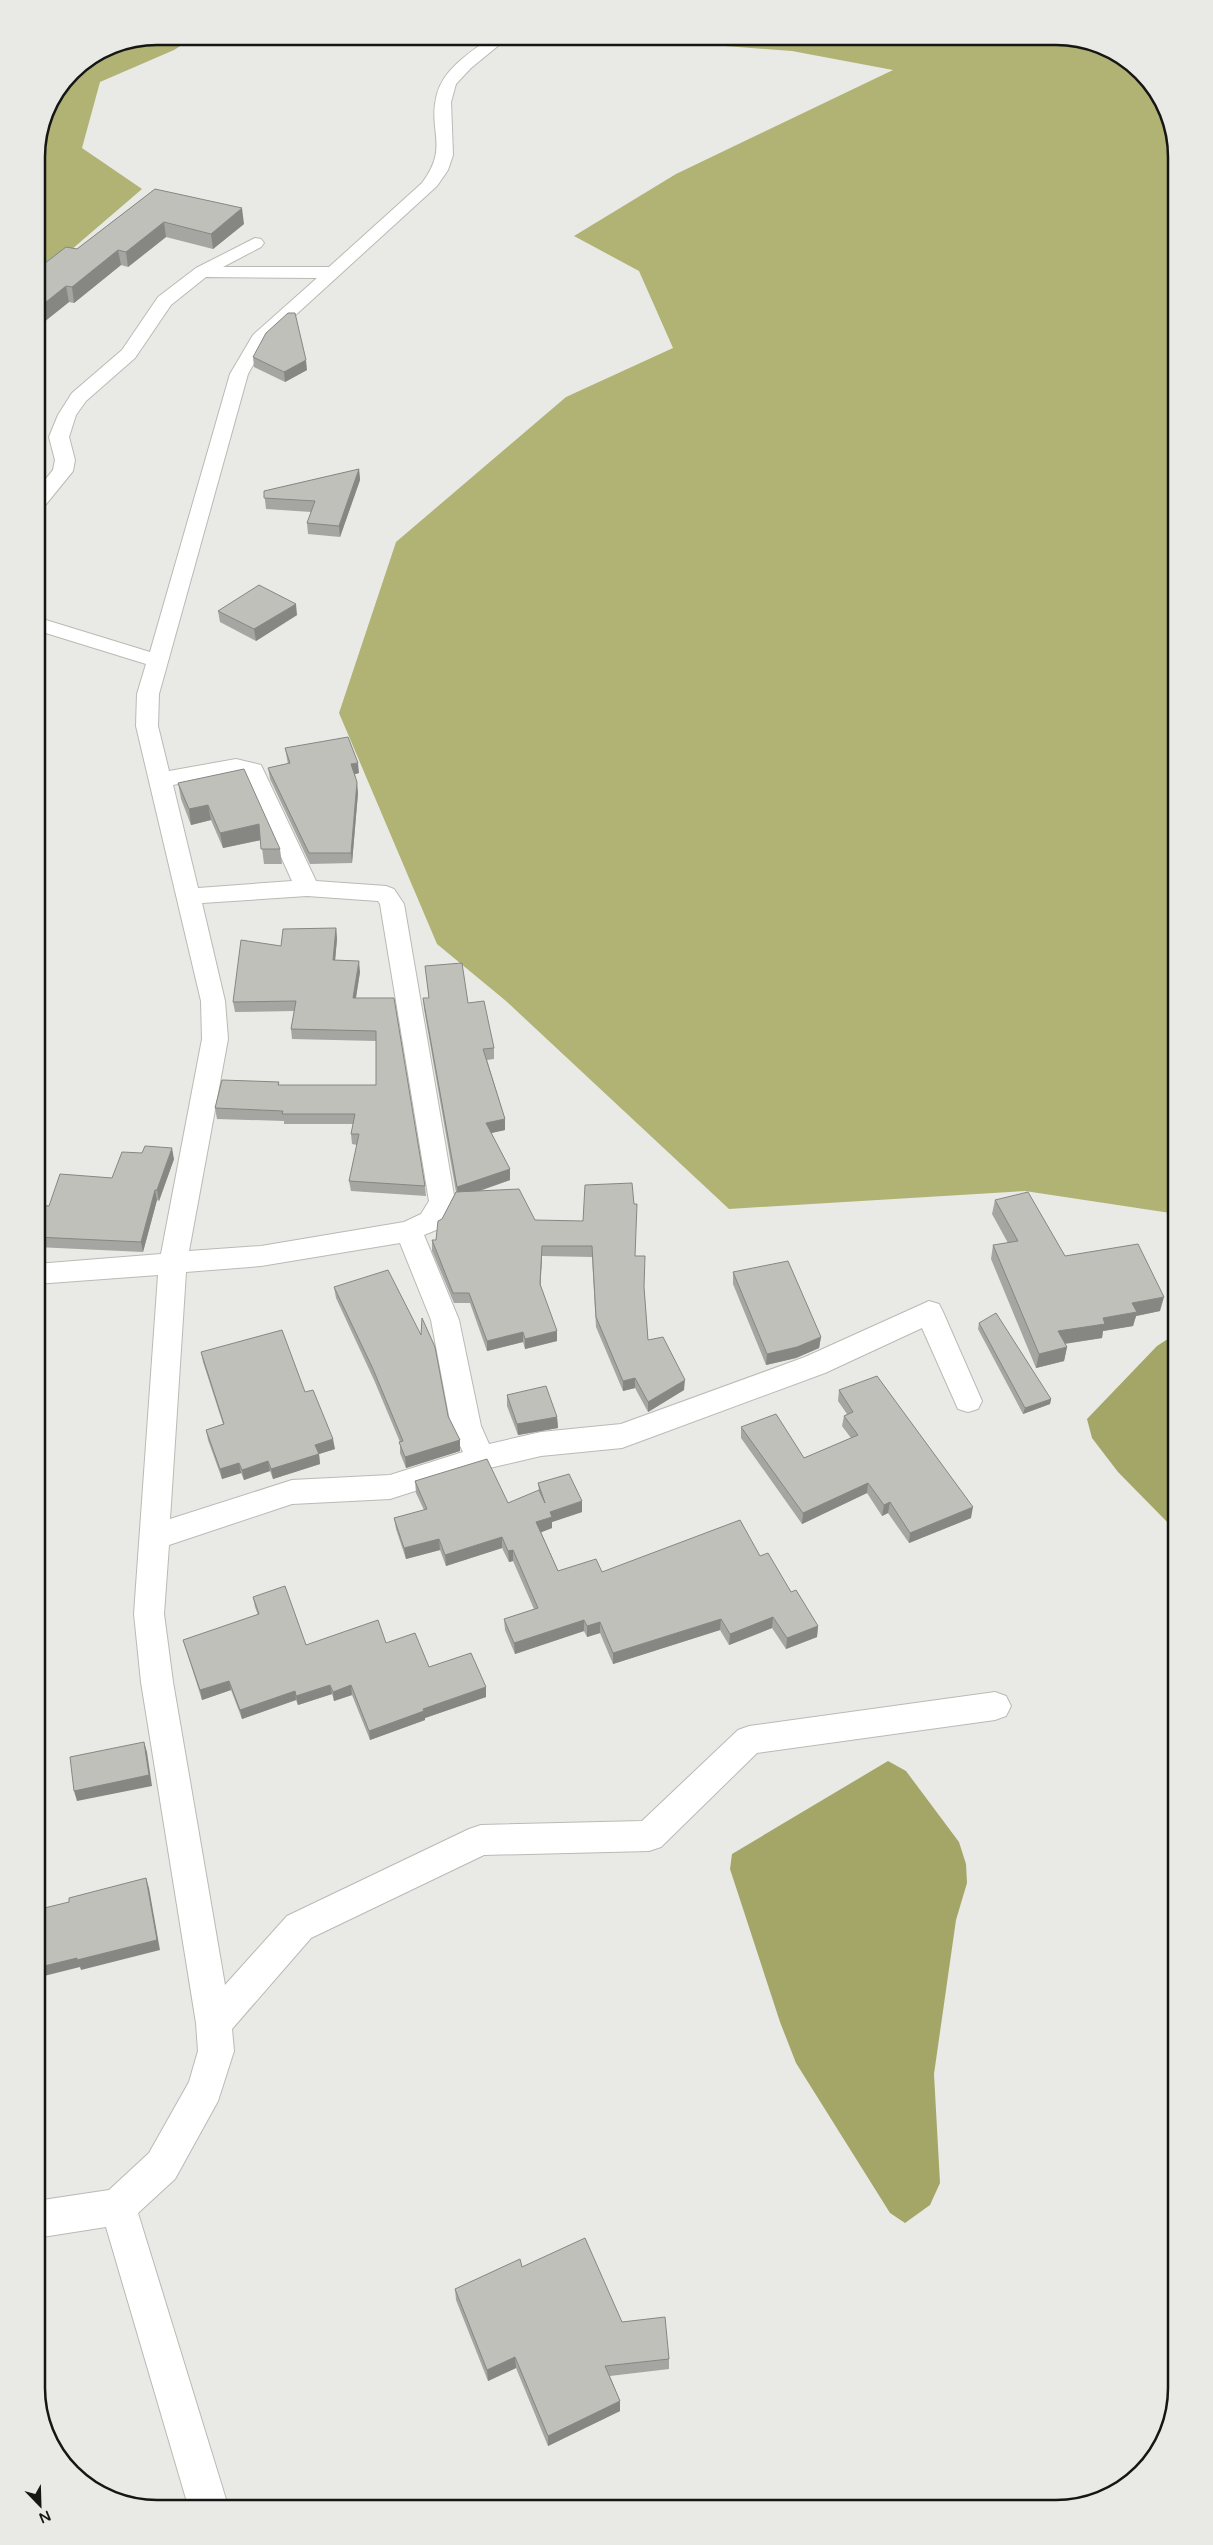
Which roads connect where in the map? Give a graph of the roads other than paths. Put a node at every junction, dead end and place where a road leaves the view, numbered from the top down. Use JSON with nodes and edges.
{"nodes":[{"id":1,"x":491,"y":45,"type":"edge"},
{"id":2,"x":255,"y":243,"type":"dead end"},
{"id":3,"x":202,"y":272,"type":"junction"},
{"id":4,"x":334,"y":272,"type":"junction"},
{"id":5,"x":45,"y":493,"type":"edge"},
{"id":6,"x":45,"y":626,"type":"edge"},
{"id":7,"x":157,"y":661,"type":"junction"},
{"id":8,"x":161,"y":780,"type":"junction"},
{"id":9,"x":307,"y":888,"type":"junction"},
{"id":10,"x":190,"y":896,"type":"junction"},
{"id":11,"x":409,"y":1231,"type":"junction"},
{"id":12,"x":173,"y":1263,"type":"junction"},
{"id":13,"x":45,"y":1273,"type":"edge"},
{"id":14,"x":968,"y":1401,"type":"dead end"},
{"id":15,"x":481,"y":1458,"type":"junction"},
{"id":16,"x":155,"y":1537,"type":"junction"},
{"id":17,"x":996,"y":1706,"type":"dead end"},
{"id":18,"x":214,"y":2024,"type":"junction"},
{"id":19,"x":118,"y":2207,"type":"junction"},
{"id":20,"x":45,"y":2219,"type":"edge"},
{"id":21,"x":207,"y":2500,"type":"edge"}],
"edges":[{"from":1,"to":4,"type":"street"},
{"from":2,"to":3,"type":"street"},
{"from":3,"to":4,"type":"street"},
{"from":3,"to":5,"type":"street"},
{"from":4,"to":7,"type":"street"},
{"from":6,"to":7,"type":"street"},
{"from":7,"to":8,"type":"street"},
{"from":8,"to":9,"type":"street"},
{"from":8,"to":10,"type":"street"},
{"from":9,"to":10,"type":"street"},
{"from":9,"to":11,"type":"street"},
{"from":10,"to":12,"type":"street"},
{"from":11,"to":12,"type":"street"},
{"from":11,"to":15,"type":"street"},
{"from":12,"to":13,"type":"street"},
{"from":12,"to":16,"type":"street"},
{"from":14,"to":15,"type":"street"},
{"from":15,"to":16,"type":"street"},
{"from":16,"to":18,"type":"street"},
{"from":17,"to":18,"type":"street"},
{"from":18,"to":19,"type":"street"},
{"from":19,"to":20,"type":"street"},
{"from":19,"to":21,"type":"street"}]}
